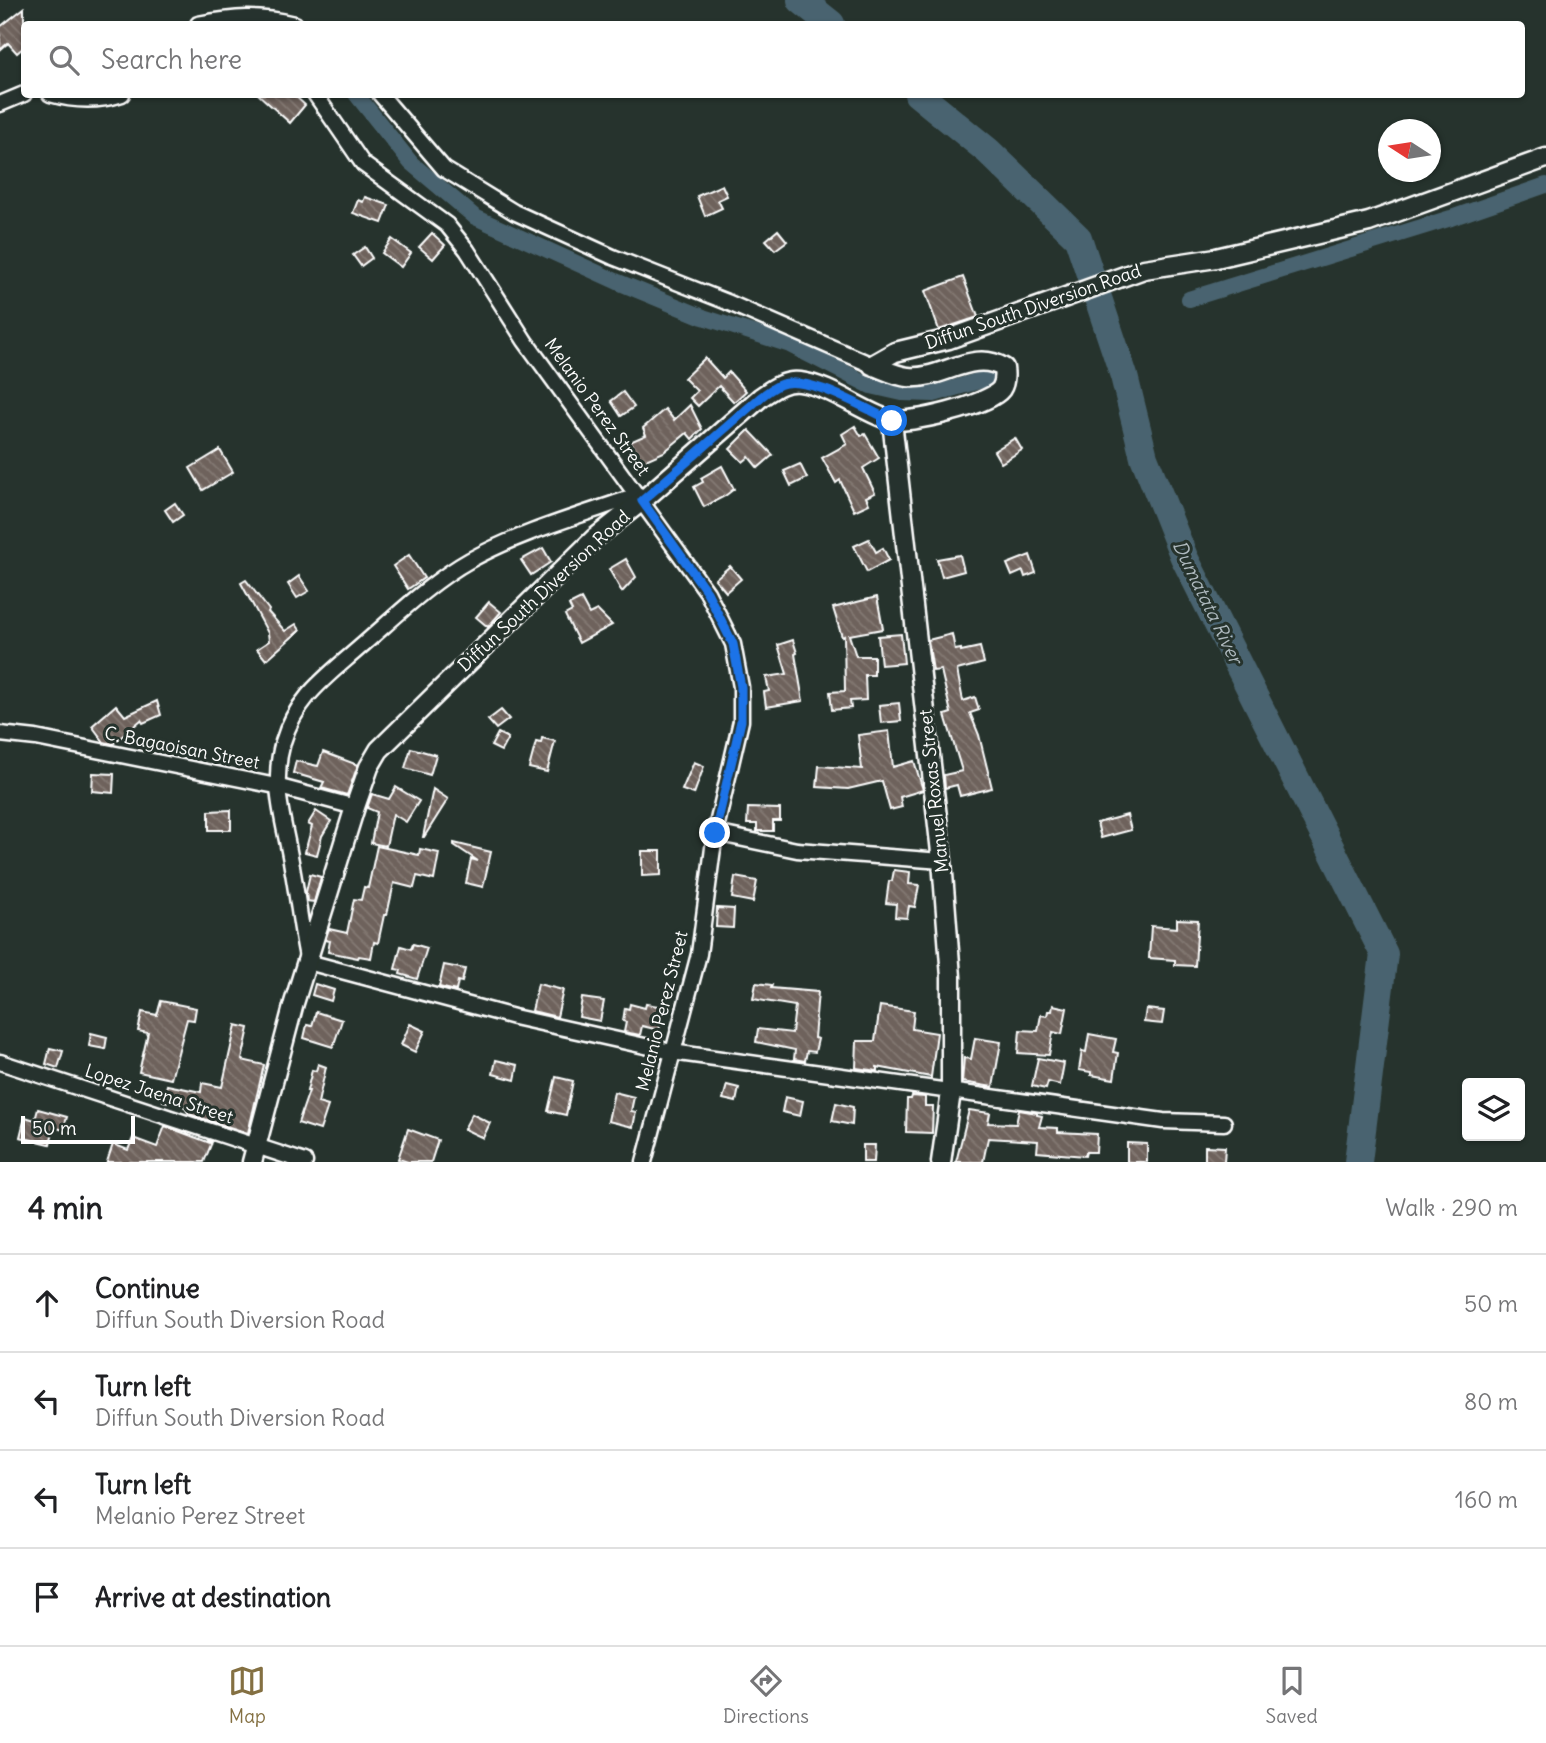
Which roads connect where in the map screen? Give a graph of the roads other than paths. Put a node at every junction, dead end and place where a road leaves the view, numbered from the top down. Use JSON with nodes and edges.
{"nodes":[{"id":1,"x":215,"y":21,"type":"edge"},
{"id":2,"x":282,"y":21,"type":"edge"},
{"id":3,"x":21,"y":94,"type":"edge"},
{"id":4,"x":75,"y":98,"type":"edge"},
{"id":5,"x":111,"y":98,"type":"edge"},
{"id":6,"x":318,"y":98,"type":"edge"},
{"id":7,"x":383,"y":98,"type":"edge"},
{"id":8,"x":0,"y":104,"type":"edge"},
{"id":9,"x":1546,"y":158,"type":"edge"},
{"id":10,"x":872,"y":365,"type":"junction"},
{"id":11,"x":892,"y":421,"type":"junction"},
{"id":12,"x":641,"y":498,"type":"junction"},
{"id":13,"x":0,"y":734,"type":"edge"},
{"id":14,"x":276,"y":786,"type":"junction"},
{"id":15,"x":355,"y":807,"type":"junction"},
{"id":16,"x":715,"y":833,"type":"junction"},
{"id":17,"x":942,"y":861,"type":"junction"},
{"id":18,"x":308,"y":961,"type":"junction"},
{"id":19,"x":672,"y":1052,"type":"junction"},
{"id":20,"x":0,"y":1062,"type":"edge"},
{"id":21,"x":950,"y":1092,"type":"junction"},
{"id":22,"x":1224,"y":1124,"type":"dead end"},
{"id":23,"x":254,"y":1154,"type":"edge"},
{"id":24,"x":305,"y":1162,"type":"edge"},
{"id":25,"x":644,"y":1162,"type":"edge"},
{"id":26,"x":941,"y":1162,"type":"edge"}],
"edges":[{"from":1,"to":2,"type":"street"},
{"from":3,"to":8,"type":"street"},
{"from":4,"to":5,"type":"street"},
{"from":6,"to":12,"type":"street","name":"Melanio Perez Street"},
{"from":7,"to":10,"type":"street"},
{"from":9,"to":10,"type":"street","name":"Diffun South Diversion Road"},
{"from":10,"to":11,"type":"street","name":"Diffun South Diversion Road"},
{"from":11,"to":12,"type":"street","name":"Diffun South Diversion Road"},
{"from":11,"to":17,"type":"street","name":"Manuel Roxas Street"},
{"from":12,"to":14,"type":"street"},
{"from":12,"to":15,"type":"street","name":"Diffun South Diversion Road"},
{"from":12,"to":16,"type":"street","name":"Melanio Perez Street"},
{"from":13,"to":14,"type":"street","name":"C. Bagaoisan Street"},
{"from":14,"to":15,"type":"street","name":"C. Bagaoisan Street"},
{"from":14,"to":18,"type":"street"},
{"from":15,"to":18,"type":"street","name":"Diffun South Diversion Road"},
{"from":16,"to":17,"type":"street"},
{"from":16,"to":19,"type":"street","name":"Melanio Perez Street"},
{"from":17,"to":21,"type":"street","name":"Manuel Roxas Street"},
{"from":18,"to":19,"type":"street"},
{"from":18,"to":23,"type":"street","name":"Diffun South Diversion Road"},
{"from":19,"to":21,"type":"street"},
{"from":19,"to":25,"type":"street","name":"Melanio Perez Street"},
{"from":20,"to":23,"type":"street","name":"Lopez Jaena Street"},
{"from":21,"to":22,"type":"street"},
{"from":21,"to":26,"type":"street","name":"Manuel Roxas Street"},
{"from":23,"to":24,"type":"street","name":"Lopez Jaena Street"}]}
